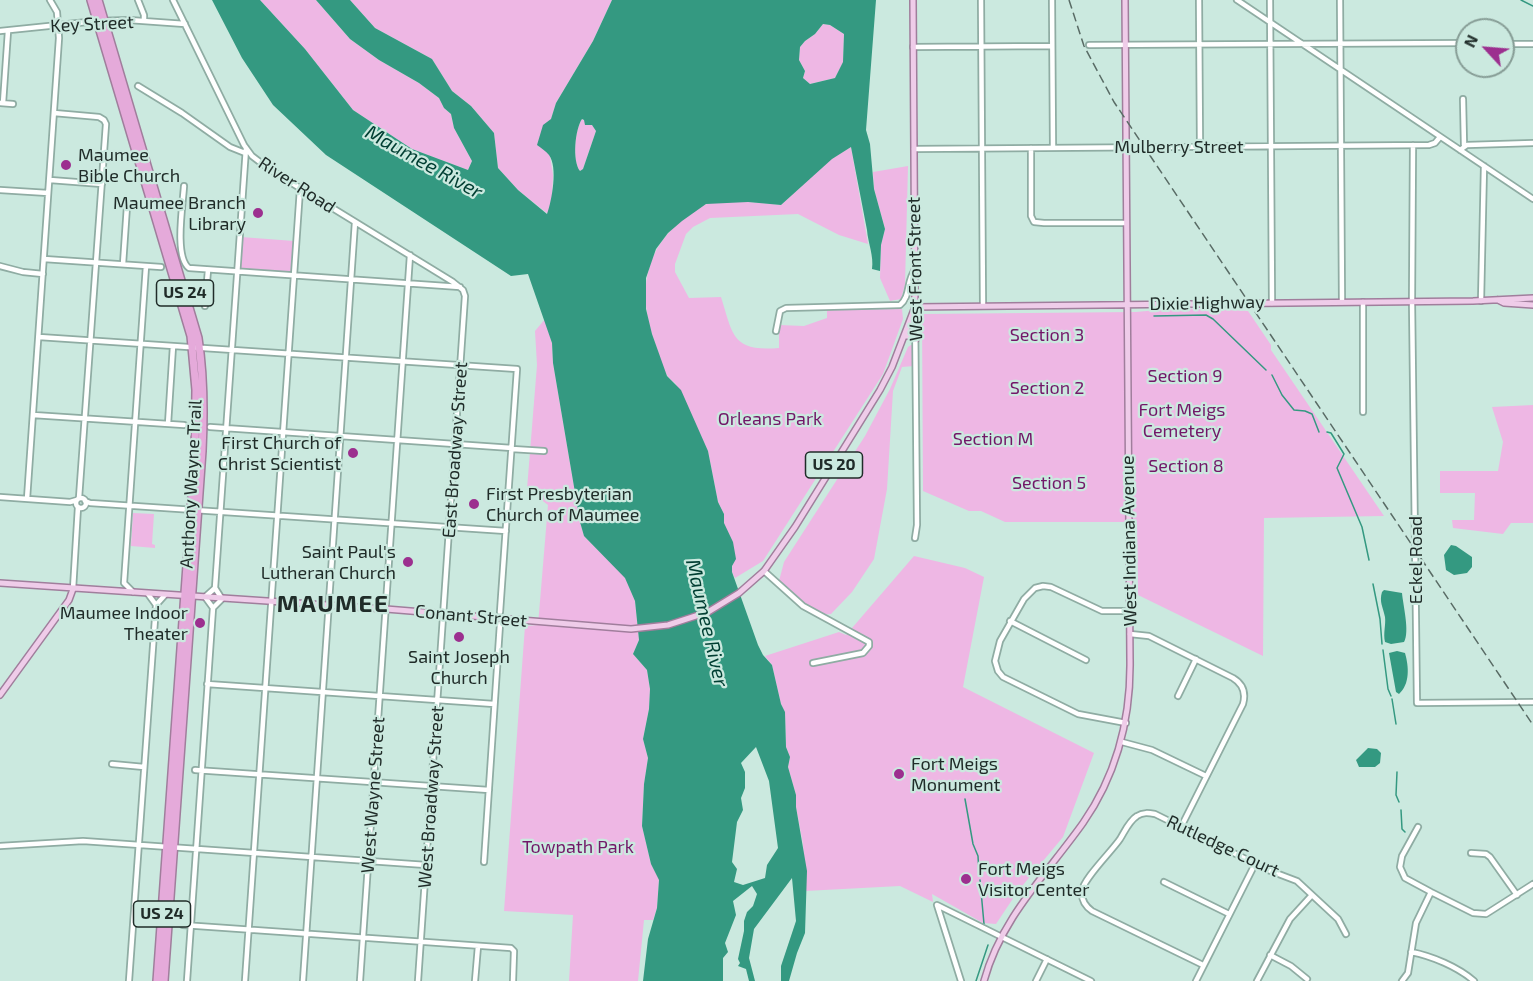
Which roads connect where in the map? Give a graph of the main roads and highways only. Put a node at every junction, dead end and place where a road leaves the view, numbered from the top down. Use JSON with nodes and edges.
{"nodes":[{"id":1,"x":91,"y":0,"type":"edge"},
{"id":2,"x":98,"y":0,"type":"edge"},
{"id":3,"x":913,"y":0,"type":"edge"},
{"id":4,"x":1125,"y":0,"type":"edge"},
{"id":5,"x":101,"y":21,"type":"junction"},
{"id":6,"x":1533,"y":297,"type":"edge"},
{"id":7,"x":1498,"y":300,"type":"junction"},
{"id":8,"x":1127,"y":304,"type":"junction"},
{"id":9,"x":1533,"y":305,"type":"edge"},
{"id":10,"x":915,"y":308,"type":"junction"},
{"id":11,"x":904,"y":336,"type":"junction"},
{"id":12,"x":916,"y":339,"type":"road end"},
{"id":13,"x":0,"y":583,"type":"edge"},
{"id":14,"x":73,"y":589,"type":"junction"},
{"id":15,"x":187,"y":596,"type":"junction"},
{"id":16,"x":0,"y":695,"type":"edge"},
{"id":17,"x":170,"y":847,"type":"junction"},
{"id":18,"x":158,"y":981,"type":"edge"},
{"id":19,"x":164,"y":981,"type":"edge"},
{"id":20,"x":984,"y":981,"type":"edge"}],
"edges":[{"from":1,"to":5,"type":"highway","name":"Anthony Wayne Trail","number":"US 24"},
{"from":2,"to":5,"type":"highway","name":"Anthony Wayne Trail","number":"US 24"},
{"from":3,"to":10,"type":"main road","name":"West Front Street","number":"US 20"},
{"from":4,"to":8,"type":"main road","name":"West Indiana Avenue"},
{"from":5,"to":15,"type":"highway","name":"Anthony Wayne Trail","number":"US 24"},
{"from":6,"to":7,"type":"main road","name":"Dixie Highway"},
{"from":7,"to":8,"type":"main road","name":"Dixie Highway"},
{"from":7,"to":9,"type":"main road","name":"Dixie Highway"},
{"from":8,"to":10,"type":"main road","name":"Dixie Highway"},
{"from":8,"to":20,"type":"main road","name":"West Indiana Avenue"},
{"from":10,"to":11,"type":"main road","number":"US 20"},
{"from":11,"to":12,"type":"main road"},
{"from":11,"to":15,"type":"main road","name":"Conant Street","number":"US 20"},
{"from":13,"to":14,"type":"main road","name":"Conant Street","number":"US 20"},
{"from":14,"to":15,"type":"main road","name":"Conant Street","number":"US 20"},
{"from":14,"to":16,"type":"main road"},
{"from":15,"to":17,"type":"highway","name":"Anthony Wayne Trail","number":"US 24"},
{"from":17,"to":18,"type":"highway","name":"Anthony Wayne Trail","number":"US 24"},
{"from":17,"to":19,"type":"highway","name":"Anthony Wayne Trail","number":"US 24"}]}
